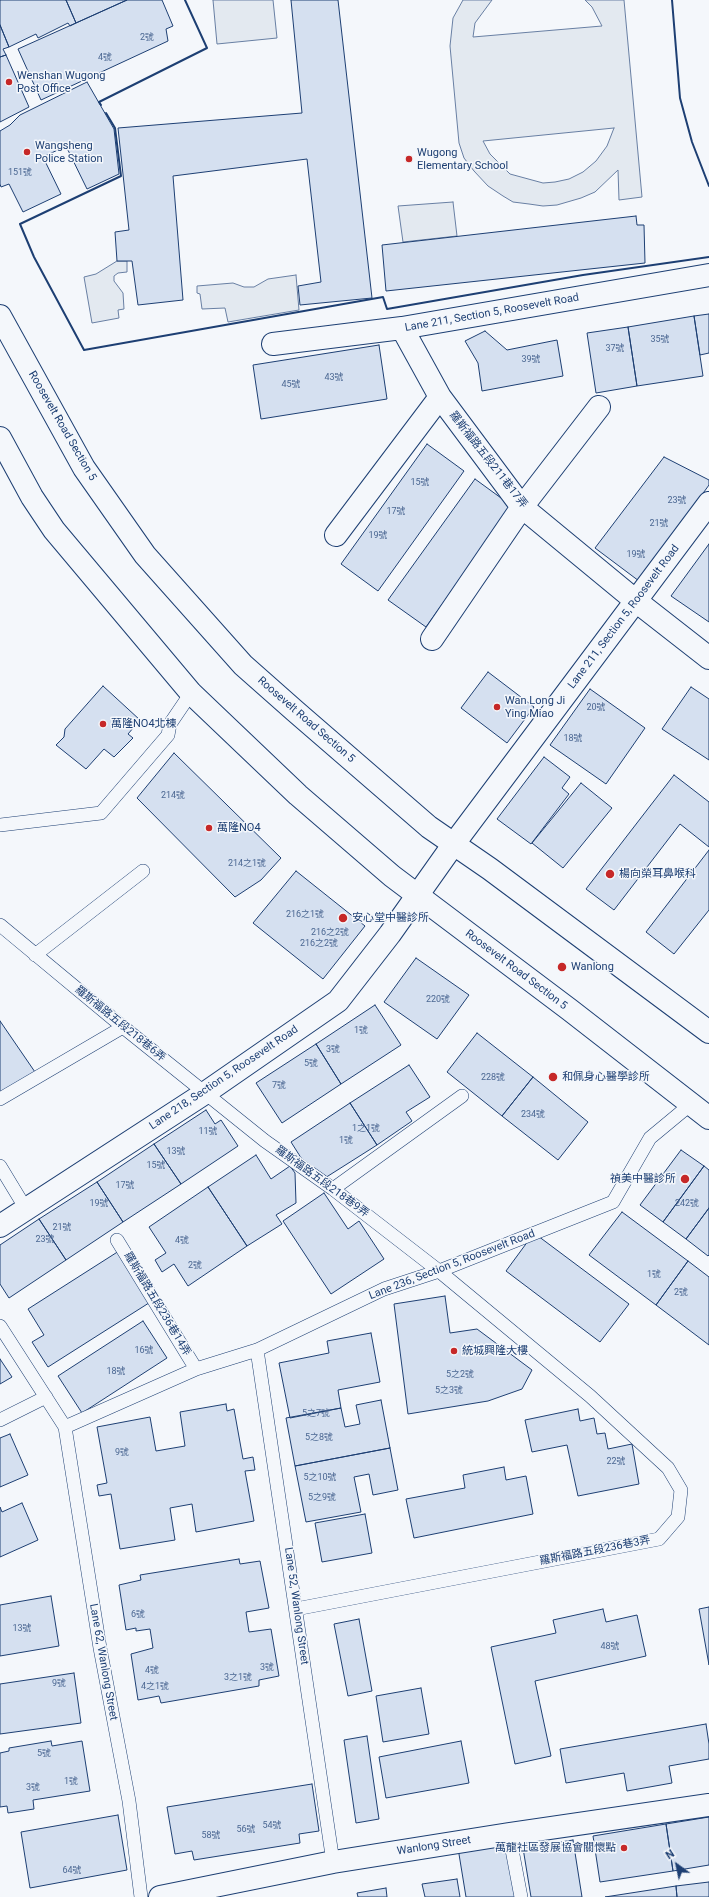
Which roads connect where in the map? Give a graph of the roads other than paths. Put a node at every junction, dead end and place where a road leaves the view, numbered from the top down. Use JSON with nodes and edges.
{"nodes":[{"id":1,"x":709,"y":275,"type":"edge"},
{"id":2,"x":0,"y":316,"type":"edge"},
{"id":3,"x":402,"y":328,"type":"junction"},
{"id":4,"x":273,"y":344,"type":"dead end"},
{"id":5,"x":440,"y":397,"type":"junction"},
{"id":6,"x":599,"y":407,"type":"dead end"},
{"id":7,"x":0,"y":438,"type":"edge"},
{"id":8,"x":709,"y":503,"type":"edge"},
{"id":9,"x":522,"y":507,"type":"junction"},
{"id":10,"x":336,"y":535,"type":"dead end"},
{"id":11,"x":636,"y":601,"type":"junction"},
{"id":12,"x":432,"y":639,"type":"dead end"},
{"id":13,"x":709,"y":658,"type":"edge"},
{"id":14,"x":191,"y":693,"type":"junction"},
{"id":15,"x":0,"y":825,"type":"edge"},
{"id":16,"x":453,"y":845,"type":"junction"},
{"id":17,"x":143,"y":871,"type":"dead end"},
{"id":18,"x":418,"y":896,"type":"junction"},
{"id":19,"x":2,"y":930,"type":"edge"},
{"id":20,"x":35,"y":955,"type":"junction"},
{"id":21,"x":123,"y":1027,"type":"junction"},
{"id":22,"x":709,"y":1032,"type":"edge"},
{"id":23,"x":204,"y":1093,"type":"junction"},
{"id":24,"x":462,"y":1096,"type":"dead end"},
{"id":25,"x":0,"y":1099,"type":"edge"},
{"id":26,"x":691,"y":1104,"type":"junction"},
{"id":27,"x":709,"y":1118,"type":"edge"},
{"id":28,"x":0,"y":1166,"type":"edge"},
{"id":29,"x":333,"y":1189,"type":"junction"},
{"id":30,"x":26,"y":1209,"type":"junction"},
{"id":31,"x":0,"y":1226,"type":"edge"},
{"id":32,"x":117,"y":1240,"type":"dead end"},
{"id":33,"x":439,"y":1271,"type":"junction"},
{"id":34,"x":0,"y":1326,"type":"edge"},
{"id":35,"x":257,"y":1350,"type":"junction"},
{"id":36,"x":196,"y":1369,"type":"junction"},
{"id":37,"x":46,"y":1396,"type":"junction"},
{"id":38,"x":0,"y":1420,"type":"edge"},
{"id":39,"x":65,"y":1427,"type":"junction"},
{"id":40,"x":296,"y":1609,"type":"junction"},
{"id":41,"x":709,"y":1805,"type":"edge"},
{"id":42,"x":509,"y":1834,"type":"junction"},
{"id":43,"x":333,"y":1862,"type":"junction"},
{"id":44,"x":141,"y":1897,"type":"edge"},
{"id":45,"x":160,"y":1897,"type":"edge"},
{"id":46,"x":521,"y":1897,"type":"edge"}],
"edges":[{"from":1,"to":3,"type":"street","name":"Lane 211, Section 5, Roosevelt Road"},
{"from":2,"to":16,"type":"street","name":"Roosevelt Road Section 5"},
{"from":3,"to":4,"type":"street","name":"Lane 211, Section 5, Roosevelt Road"},
{"from":3,"to":5,"type":"street","name":"羅斯福路五段211巷17弄"},
{"from":5,"to":9,"type":"street","name":"羅斯福路五段211巷17弄"},
{"from":5,"to":10,"type":"street"},
{"from":6,"to":9,"type":"street"},
{"from":7,"to":14,"type":"street","name":"Roosevelt Road Section 5"},
{"from":8,"to":11,"type":"street","name":"Lane 211, Section 5, Roosevelt Road"},
{"from":9,"to":11,"type":"street","name":"羅斯福路五段211巷17弄"},
{"from":9,"to":12,"type":"street"},
{"from":11,"to":13,"type":"street","name":"羅斯福路五段211巷17弄"},
{"from":11,"to":16,"type":"street","name":"Lane 211, Section 5, Roosevelt Road"},
{"from":14,"to":15,"type":"lane"},
{"from":14,"to":18,"type":"street","name":"Roosevelt Road Section 5"},
{"from":16,"to":18,"type":"street","name":"Lane 211, Section 5, Roosevelt Road"},
{"from":16,"to":22,"type":"street","name":"Roosevelt Road Section 5"},
{"from":17,"to":20,"type":"lane"},
{"from":18,"to":23,"type":"street","name":"Lane 218, Section 5, Roosevelt Road"},
{"from":18,"to":26,"type":"street","name":"Roosevelt Road Section 5"},
{"from":19,"to":20,"type":"lane","name":"羅斯福路五段218巷6弄"},
{"from":20,"to":21,"type":"lane","name":"羅斯福路五段218巷6弄"},
{"from":21,"to":23,"type":"lane","name":"羅斯福路五段218巷6弄"},
{"from":21,"to":25,"type":"lane"},
{"from":23,"to":29,"type":"lane","name":"羅斯福路五段218巷9弄"},
{"from":23,"to":30,"type":"street","name":"Lane 218, Section 5, Roosevelt Road"},
{"from":24,"to":29,"type":"lane"},
{"from":26,"to":27,"type":"street","name":"Roosevelt Road Section 5"},
{"from":26,"to":33,"type":"lane","name":"Lane 236, Section 5, Roosevelt Road"},
{"from":28,"to":30,"type":"lane"},
{"from":29,"to":33,"type":"lane","name":"羅斯福路五段218巷9弄"},
{"from":30,"to":31,"type":"street","name":"Lane 218, Section 5, Roosevelt Road"},
{"from":32,"to":36,"type":"lane","name":"羅斯福路五段236巷14弄"},
{"from":33,"to":35,"type":"lane","name":"Lane 236, Section 5, Roosevelt Road"},
{"from":33,"to":40,"type":"lane","name":"羅斯福路五段236巷3弄"},
{"from":34,"to":37,"type":"lane"},
{"from":35,"to":36,"type":"lane","name":"Lane 236, Section 5, Roosevelt Road"},
{"from":35,"to":40,"type":"lane","name":"Lane 52, Wanlong Street"},
{"from":36,"to":39,"type":"lane","name":"Lane 236, Section 5, Roosevelt Road"},
{"from":37,"to":38,"type":"lane"},
{"from":37,"to":39,"type":"lane"},
{"from":39,"to":44,"type":"lane","name":"Lane 62, Wanlong Street"},
{"from":40,"to":43,"type":"lane","name":"Lane 52, Wanlong Street"},
{"from":41,"to":42,"type":"street","name":"Wanlong Street"},
{"from":42,"to":43,"type":"street","name":"Wanlong Street"},
{"from":42,"to":46,"type":"lane"},
{"from":43,"to":45,"type":"street","name":"Wanlong Street"}]}
